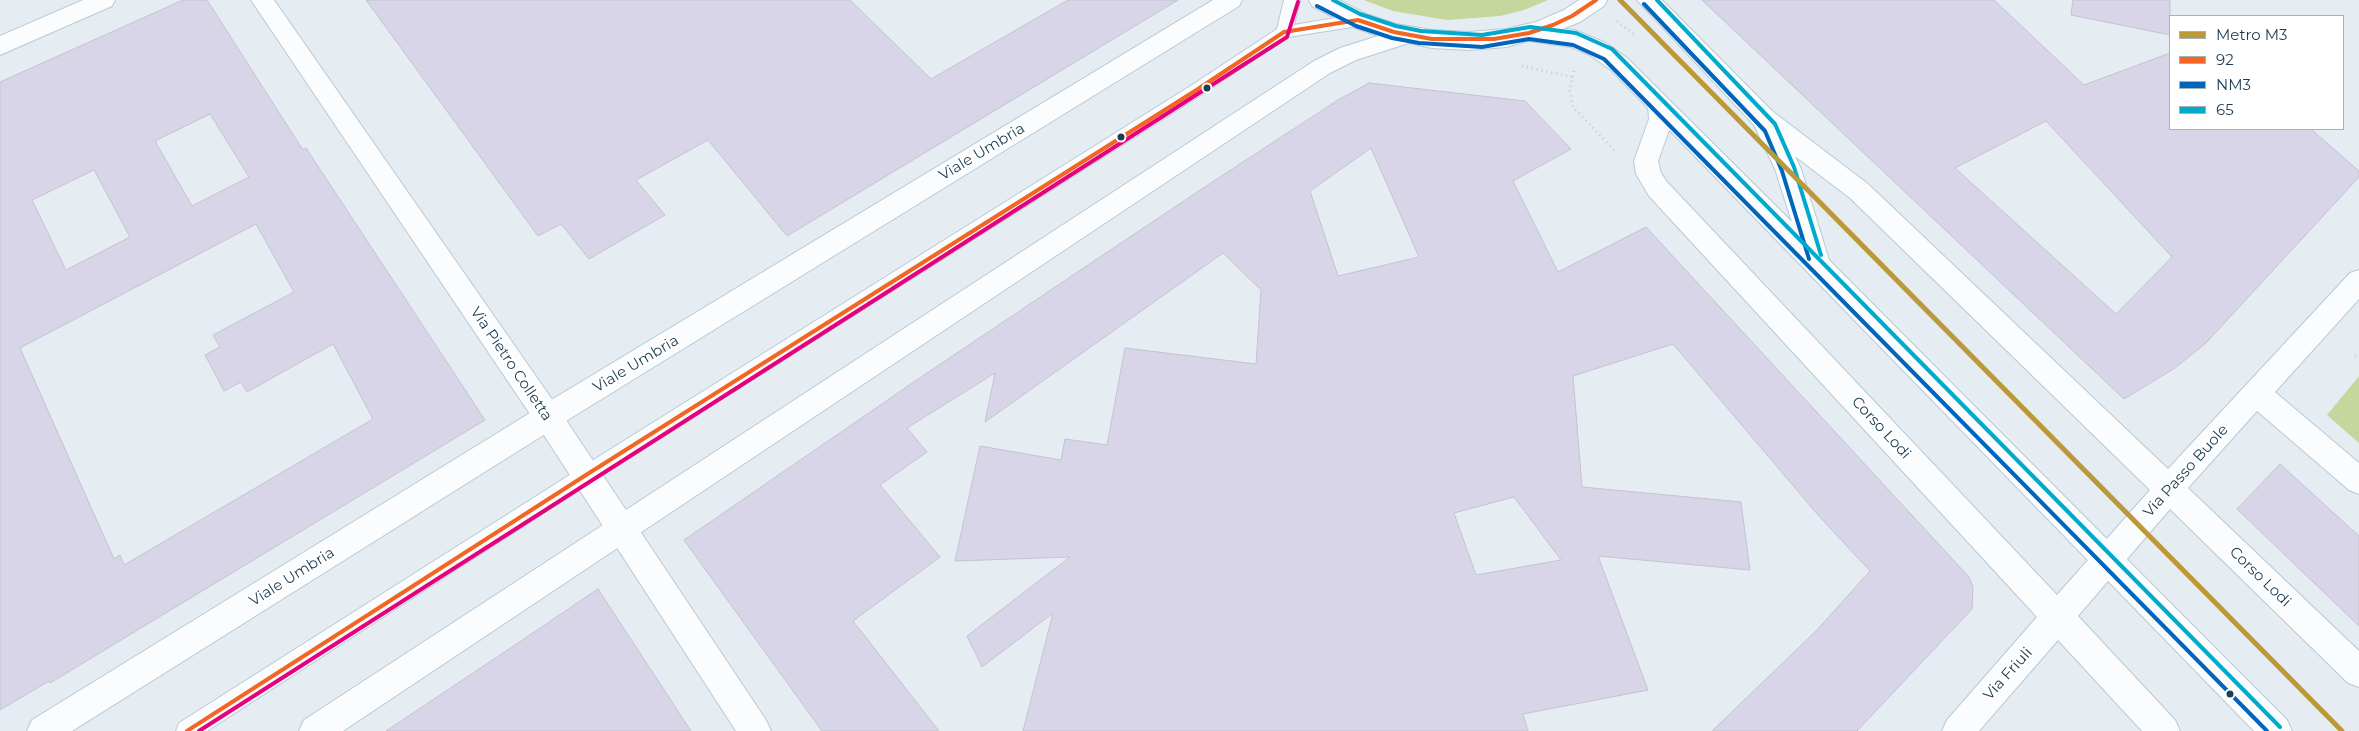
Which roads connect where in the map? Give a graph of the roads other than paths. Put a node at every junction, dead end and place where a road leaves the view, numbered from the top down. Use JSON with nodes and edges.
{"nodes":[{"id":1,"x":104,"y":0,"type":"edge"},
{"id":2,"x":262,"y":0,"type":"edge"},
{"id":3,"x":1232,"y":0,"type":"edge"},
{"id":4,"x":1292,"y":0,"type":"edge"},
{"id":5,"x":1320,"y":0,"type":"edge"},
{"id":6,"x":1596,"y":0,"type":"edge"},
{"id":7,"x":1648,"y":0,"type":"edge"},
{"id":8,"x":1358,"y":20,"type":"junction"},
{"id":9,"x":1284,"y":32,"type":"junction"},
{"id":10,"x":1529,"y":33,"type":"junction"},
{"id":11,"x":1407,"y":35,"type":"junction"},
{"id":12,"x":0,"y":46,"type":"edge"},
{"id":13,"x":1660,"y":106,"type":"junction"},
{"id":14,"x":1763,"y":118,"type":"junction"},
{"id":15,"x":1818,"y":266,"type":"junction"},
{"id":16,"x":2359,"y":280,"type":"edge"},
{"id":17,"x":2257,"y":394,"type":"junction"},
{"id":18,"x":548,"y":417,"type":"junction"},
{"id":19,"x":586,"y":475,"type":"junction"},
{"id":20,"x":2359,"y":481,"type":"edge"},
{"id":21,"x":2169,"y":489,"type":"junction"},
{"id":22,"x":623,"y":530,"type":"junction"},
{"id":23,"x":2107,"y":560,"type":"junction"},
{"id":24,"x":2058,"y":618,"type":"junction"},
{"id":25,"x":2359,"y":672,"type":"edge"},
{"id":26,"x":43,"y":731,"type":"edge"},
{"id":27,"x":187,"y":731,"type":"edge"},
{"id":28,"x":316,"y":731,"type":"edge"},
{"id":29,"x":755,"y":731,"type":"edge"},
{"id":30,"x":1958,"y":731,"type":"edge"},
{"id":31,"x":2164,"y":731,"type":"edge"},
{"id":32,"x":2276,"y":731,"type":"edge"}],
"edges":[{"from":1,"to":12,"type":"main road"},
{"from":2,"to":18,"type":"main road","name":"Via Pietro Colletta"},
{"from":3,"to":18,"type":"main road","name":"Viale Umbria"},
{"from":4,"to":9,"type":"lane"},
{"from":5,"to":8,"type":"main road"},
{"from":6,"to":10,"type":"main road"},
{"from":7,"to":14,"type":"main road","name":"Corso Lodi"},
{"from":8,"to":9,"type":"lane"},
{"from":8,"to":11,"type":"main road"},
{"from":9,"to":19,"type":"lane"},
{"from":10,"to":11,"type":"main road"},
{"from":10,"to":13,"type":"main road","name":"Corso Lodi"},
{"from":11,"to":22,"type":"main road"},
{"from":13,"to":15,"type":"main road","name":"Corso Lodi"},
{"from":13,"to":24,"type":"main road","name":"Corso Lodi"},
{"from":14,"to":15,"type":"main road","name":"Corso Lodi"},
{"from":14,"to":21,"type":"main road","name":"Corso Lodi"},
{"from":15,"to":23,"type":"main road","name":"Corso Lodi"},
{"from":16,"to":17,"type":"main road","name":"Via Passo Buole"},
{"from":17,"to":20,"type":"main road"},
{"from":17,"to":21,"type":"main road","name":"Via Passo Buole"},
{"from":18,"to":19,"type":"main road","name":"Via Pietro Colletta"},
{"from":18,"to":26,"type":"main road","name":"Viale Umbria"},
{"from":19,"to":22,"type":"main road","name":"Via Pietro Colletta"},
{"from":19,"to":27,"type":"lane"},
{"from":21,"to":23,"type":"main road","name":"Via Passo Buole"},
{"from":21,"to":25,"type":"main road","name":"Corso Lodi"},
{"from":22,"to":28,"type":"main road"},
{"from":22,"to":29,"type":"main road","name":"Via Pietro Colletta"},
{"from":23,"to":24,"type":"main road","name":"Via Passo Buole"},
{"from":23,"to":32,"type":"main road","name":"Corso Lodi"},
{"from":24,"to":30,"type":"main road","name":"Via Friuli"},
{"from":24,"to":31,"type":"main road","name":"Corso Lodi"}]}
